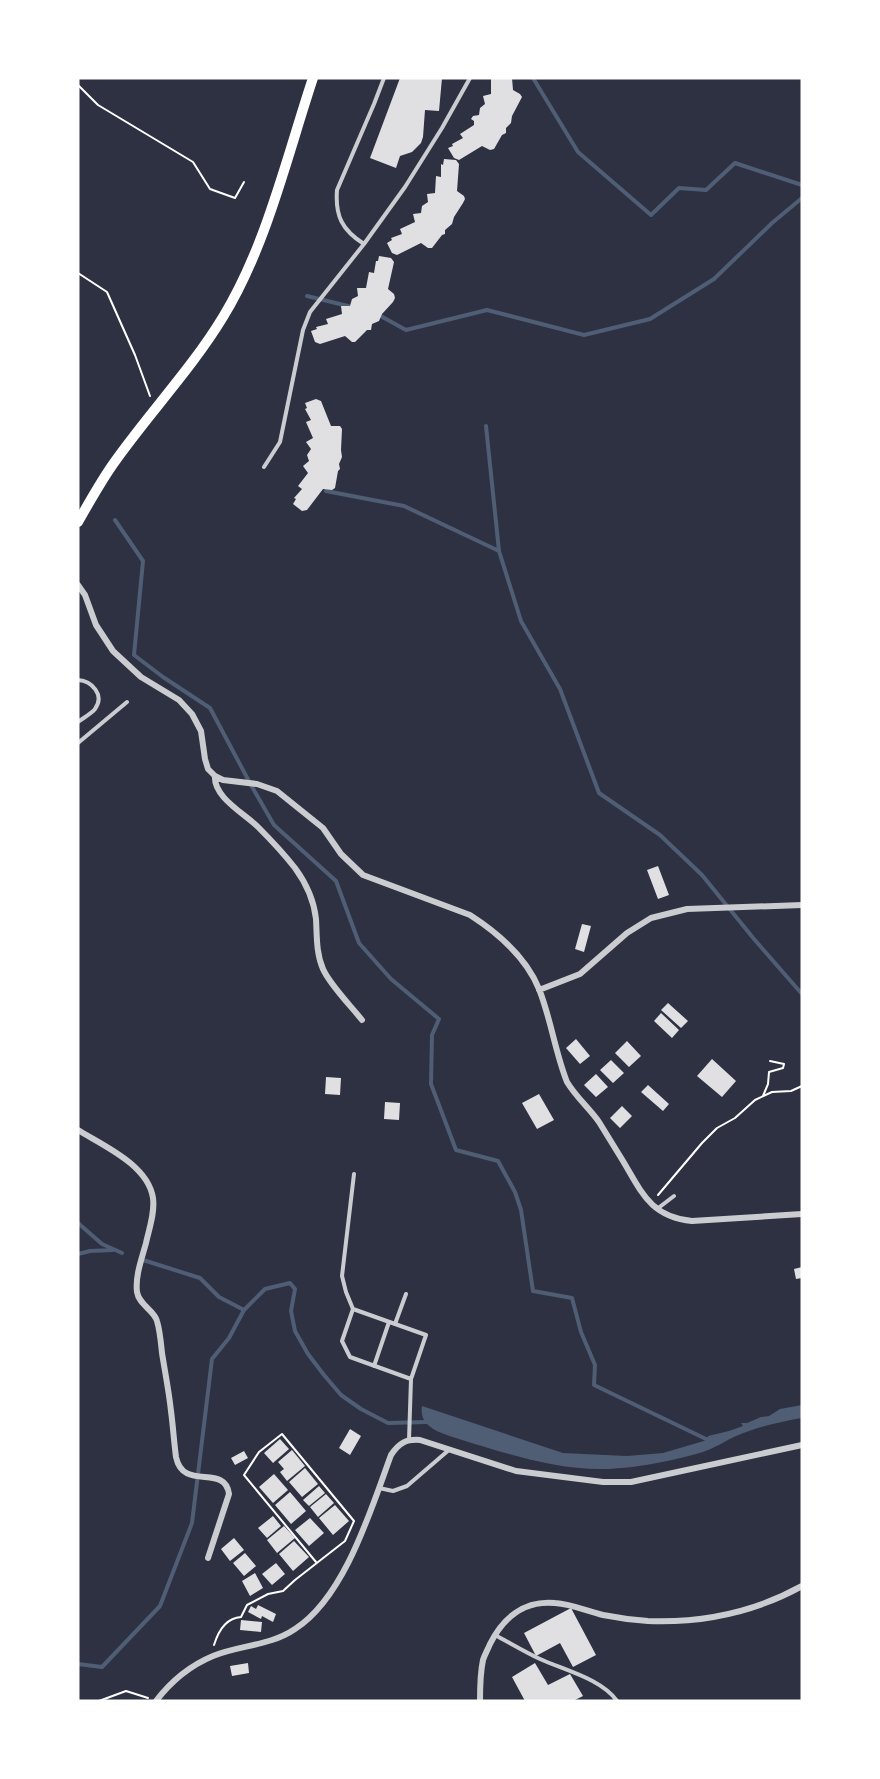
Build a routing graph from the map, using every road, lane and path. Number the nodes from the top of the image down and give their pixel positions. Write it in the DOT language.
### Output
graph roads {
  1 [pos="313,78"];
  2 [pos="384,78"];
  3 [pos="470,78"];
  4 [pos="78,85"];
  5 [pos="244,182"];
  6 [pos="364,244"];
  7 [pos="78,273"];
  8 [pos="151,402"];
  9 [pos="264,467"];
  10 [pos="78,522"];
  11 [pos="78,586"];
  12 [pos="78,678"];
  13 [pos="127,702"];
  14 [pos="78,717"];
  15 [pos="78,722"];
  16 [pos="78,743"];
  17 [pos="215,776"];
  18 [pos="802,905"];
  19 [pos="539,990"];
  20 [pos="362,1020"];
  21 [pos="770,1061"];
  22 [pos="802,1086"];
  23 [pos="763,1096"];
  24 [pos="78,1130"];
  25 [pos="354,1174"];
  26 [pos="674,1196"];
  27 [pos="647,1200"];
  28 [pos="657,1210"];
  29 [pos="802,1214"];
  30 [pos="406,1294"];
  31 [pos="353,1310"];
  32 [pos="389,1322"];
  33 [pos="395,1324"];
  34 [pos="374,1366"];
  35 [pos="411,1379"];
  36 [pos="409,1437"];
  37 [pos="802,1445"];
  38 [pos="450,1449"];
  39 [pos="379,1488"];
  40 [pos="345,1541"];
  41 [pos="352,1541"];
  42 [pos="208,1558"];
  43 [pos="316,1562"];
  44 [pos="802,1586"];
  45 [pos="495,1635"];
  46 [pos="212,1651"];
  47 [pos="148,1698"];
  48 [pos="99,1701"];
  49 [pos="156,1701"];
  50 [pos="480,1701"];
  51 [pos="617,1701"];
  1 -- 10 [label="main road"];
  2 -- 6 [label="lane"];
  3 -- 6 [label="lane"];
  4 -- 5 [label="path"];
  6 -- 9 [label="lane"];
  7 -- 8 [label="path"];
  11 -- 17 [label="street"];
  12 -- 14 [label="lane"];
  12 -- 15 [label="lane"];
  13 -- 16 [label="lane"];
  17 -- 19 [label="street"];
  17 -- 20 [label="street"];
  18 -- 19 [label="street"];
  19 -- 27 [label="street"];
  21 -- 23 [label="path"];
  22 -- 23 [label="path"];
  23 -- 27 [label="path"];
  24 -- 42 [label="street"];
  25 -- 31 [label="lane"];
  26 -- 28 [label="lane"];
  27 -- 28 [label="street"];
  28 -- 29 [label="street"];
  30 -- 33 [label="lane"];
  31 -- 32 [label="lane"];
  31 -- 34 [label="lane"];
  32 -- 33 [label="lane"];
  32 -- 34 [label="lane"];
  33 -- 35 [label="lane"];
  34 -- 35 [label="lane"];
  35 -- 36 [label="lane"];
  36 -- 38 [label="street"];
  36 -- 39 [label="street"];
  37 -- 38 [label="street"];
  38 -- 39 [label="lane"];
  39 -- 49 [label="street"];
  40 -- 41 [label="path"];
  40 -- 43 [label="path"];
  40 -- 43 [label="path"];
  43 -- 46 [label="path"];
  44 -- 45 [label="street"];
  45 -- 50 [label="street"];
  45 -- 51 [label="lane"];
  47 -- 48 [label="path"];
}
